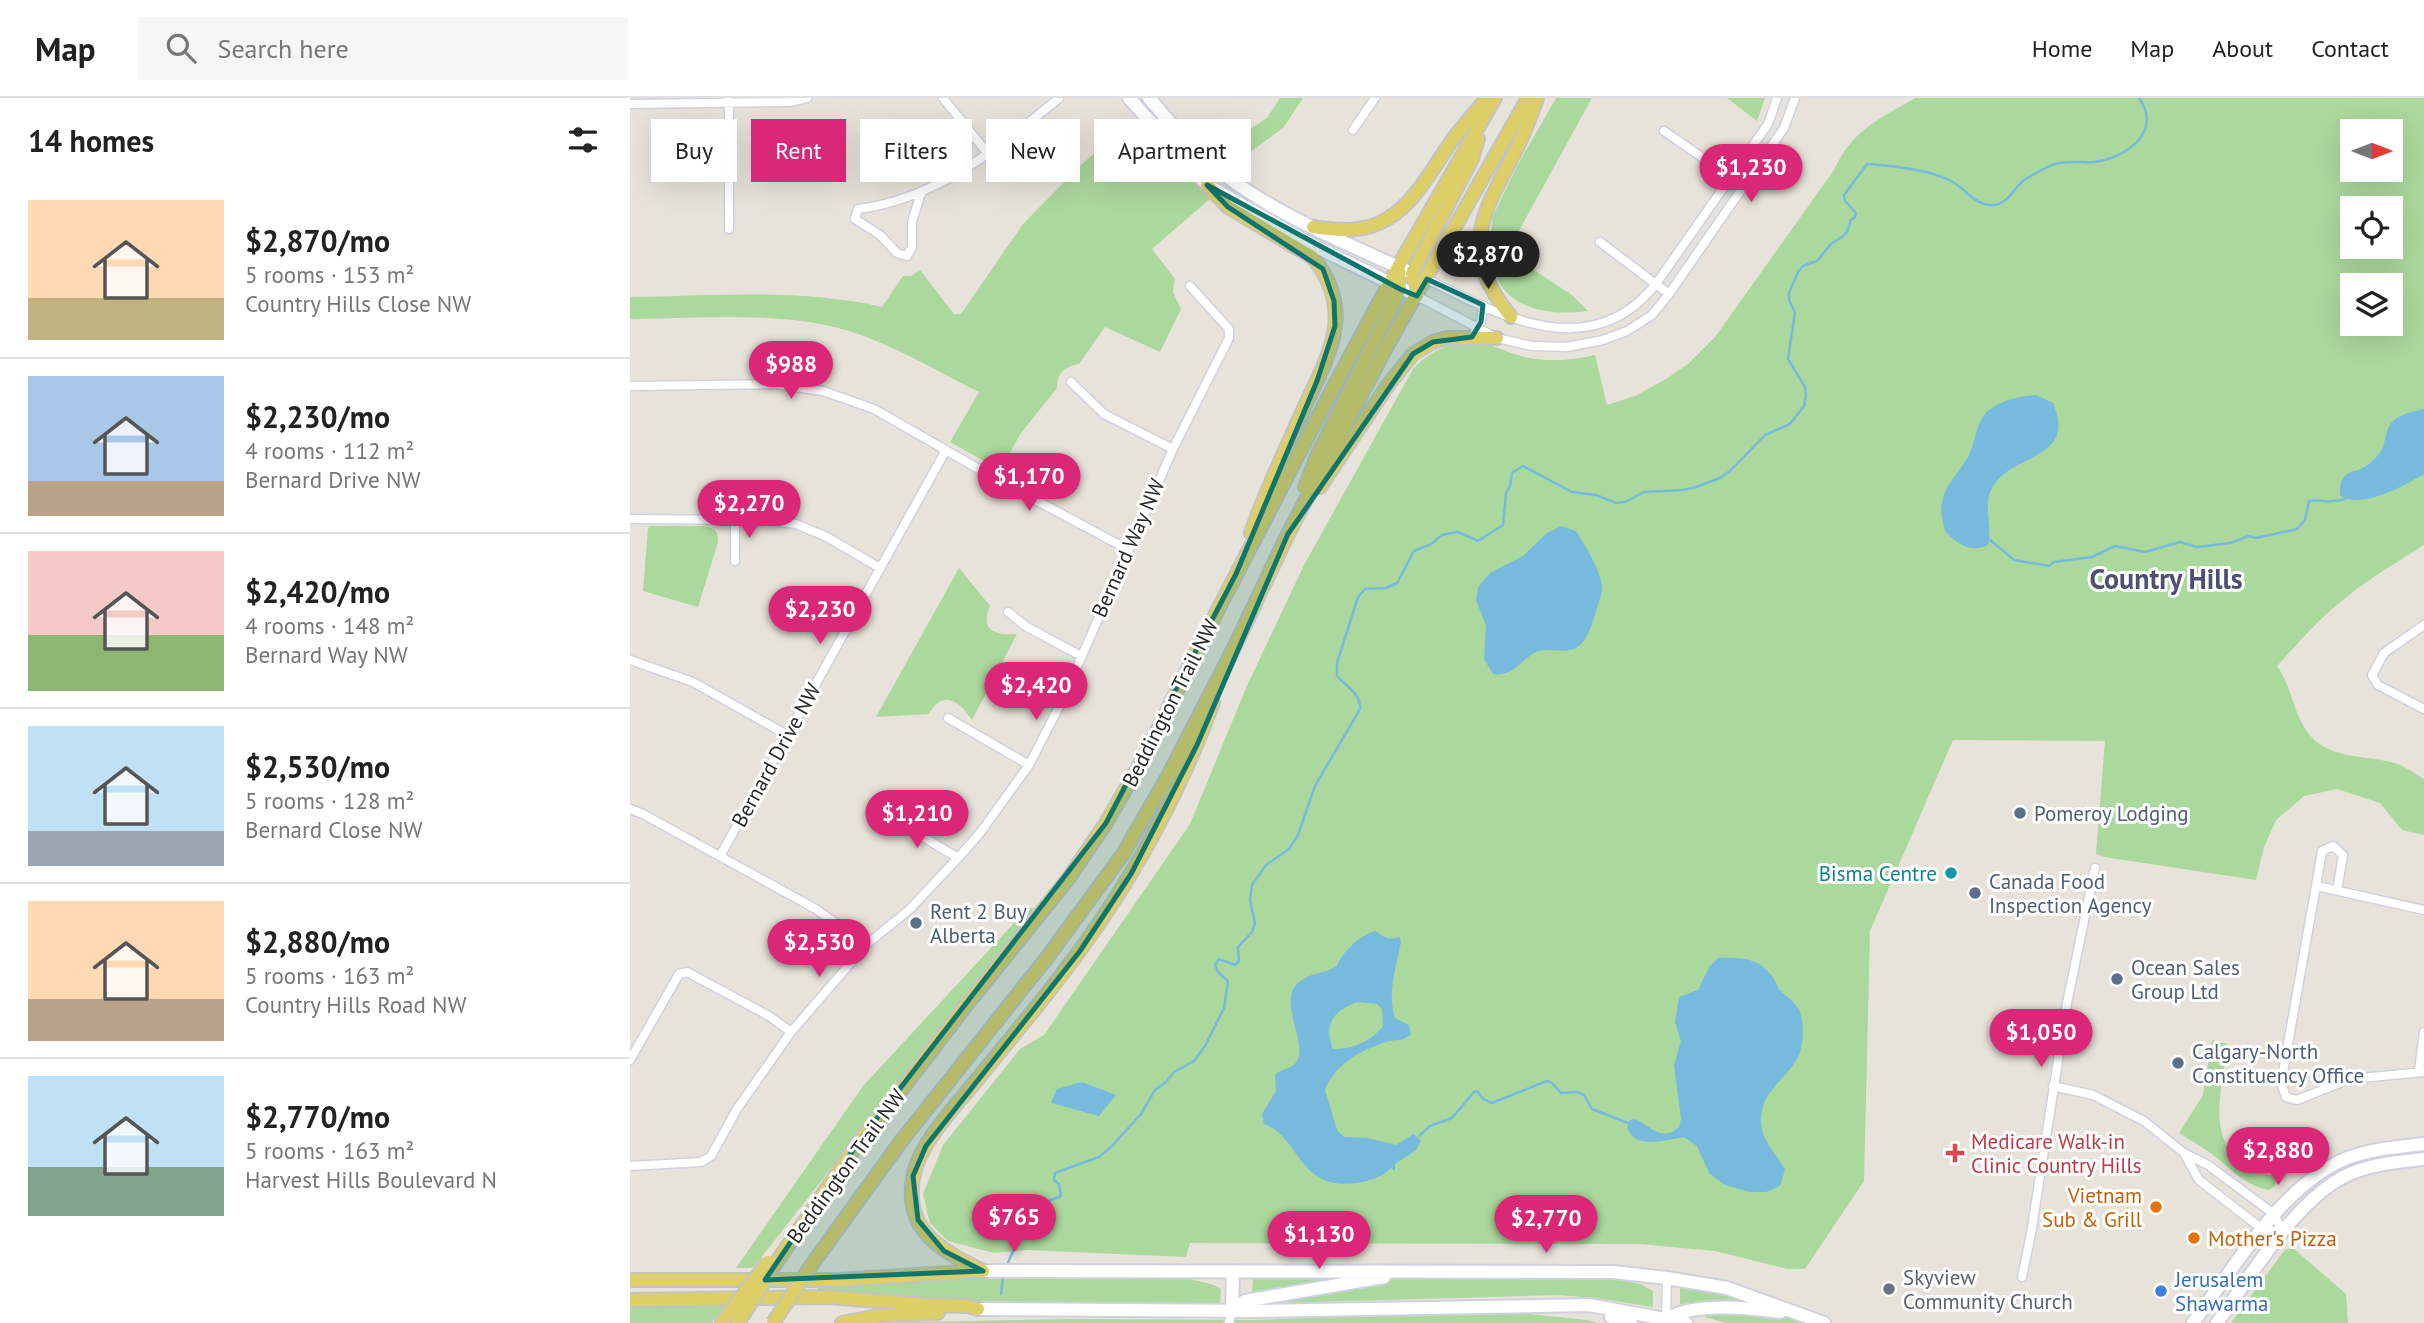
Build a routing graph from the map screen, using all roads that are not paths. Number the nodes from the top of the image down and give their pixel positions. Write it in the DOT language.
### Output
graph roads {
  1 [pos="807,98"];
  2 [pos="943,98"];
  3 [pos="1059,98"];
  4 [pos="1129,98"];
  5 [pos="1150,98"];
  6 [pos="1375,98"];
  7 [pos="1487,98"];
  8 [pos="1495,98"];
  9 [pos="1528,98"];
  10 [pos="1537,98"];
  11 [pos="1777,98"];
  12 [pos="1794,98"];
  13 [pos="729,100"];
  14 [pos="630,104"];
  15 [pos="1033,119"];
  16 [pos="1482,122"];
  17 [pos="1353,130"];
  18 [pos="1664,131"];
  19 [pos="986,151"];
  20 [pos="986,157"];
  21 [pos="1732,178"];
  22 [pos="1207,185"];
  23 [pos="1745,187"];
  24 [pos="921,193"];
  25 [pos="1313,227"];
  26 [pos="729,229"];
  27 [pos="1600,242"];
  28 [pos="1398,267"];
  29 [pos="1412,273"];
  30 [pos="1426,279"];
  31 [pos="1656,284"];
  32 [pos="1190,286"];
  33 [pos="1395,286"];
  34 [pos="1669,294"];
  35 [pos="1417,296"];
  36 [pos="1483,305"];
  37 [pos="1511,317"];
  38 [pos="1475,332"];
  39 [pos="1497,338"];
  40 [pos="1071,382"];
  41 [pos="630,386"];
  42 [pos="1173,449"];
  43 [pos="946,450"];
  44 [pos="630,519"];
  45 [pos="735,520"];
  46 [pos="1288,534"];
  47 [pos="1127,550"];
  48 [pos="735,561"];
  49 [pos="880,568"];
  50 [pos="1236,574"];
  51 [pos="1008,612"];
  52 [pos="2424,625"];
  53 [pos="1233,650"];
  54 [pos="1081,656"];
  55 [pos="630,660"];
  56 [pos="2424,709"];
  57 [pos="948,718"];
  58 [pos="787,735"];
  59 [pos="1029,765"];
  60 [pos="630,809"];
  61 [pos="890,817"];
  62 [pos="720,856"];
  63 [pos="958,858"];
  64 [pos="2095,869"];
  65 [pos="2316,886"];
  66 [pos="2337,890"];
  67 [pos="2424,909"];
  68 [pos="867,944"];
  69 [pos="792,1032"];
  70 [pos="2424,1032"];
  71 [pos="630,1060"];
  72 [pos="2421,1072"];
  73 [pos="2053,1086"];
  74 [pos="2424,1144"];
  75 [pos="2184,1153"];
  76 [pos="2424,1159"];
  77 [pos="630,1166"];
  78 [pos="2274,1214"];
  79 [pos="2262,1229"];
  80 [pos="2283,1233"];
  81 [pos="982,1271"];
  82 [pos="1233,1271"];
  83 [pos="1422,1271"];
  84 [pos="1667,1278"];
  85 [pos="2022,1278"];
  86 [pos="630,1280"];
  87 [pos="630,1300"];
  88 [pos="1542,1305"];
  89 [pos="978,1309"];
  90 [pos="1805,1315"];
  91 [pos="1231,1317"];
  92 [pos="730,1320"];
  93 [pos="1666,1321"];
  94 [pos="773,1323"];
  95 [pos="842,1323"];
  96 [pos="1632,1323"];
  97 [pos="1686,1323"];
  98 [pos="1824,1323"];
  99 [pos="2193,1323"];
  100 [pos="2217,1323"];
  1 -- 13 [label="street"];
  2 -- 19 [label="street"];
  3 -- 15 [label="street"];
  4 -- 22 [label="main road"];
  5 -- 25 [label="main road"];
  6 -- 17 [label="street"];
  7 -- 25 [label="main road"];
  8 -- 16 [label="main road, Beddington Trail NW"];
  9 -- 30 [label="main road, Beddington Trail NW"];
  10 -- 37 [label="main road"];
  11 -- 21 [label="street"];
  12 -- 23 [label="street"];
  13 -- 14 [label="street"];
  13 -- 26 [label="street"];
  16 -- 28 [label="main road, Beddington Trail NW"];
  16 -- 29 [label="main road"];
  18 -- 21 [label="street"];
  20 -- 24 [label="street"];
  21 -- 23 [label="street"];
  21 -- 31 [label="street"];
  22 -- 33 [label="main road"];
  22 -- 50 [label="main road"];
  23 -- 34 [label="street"];
  24 -- 24 [label="street"];
  25 -- 28 [label="main road"];
  27 -- 31 [label="street"];
  28 -- 29 [label="main road"];
  28 -- 33 [label="main road, Beddington Trail NW"];
  29 -- 30 [label="main road"];
  29 -- 35 [label="main road"];
  30 -- 35 [label="main road, Beddington Trail NW"];
  30 -- 36 [label="street"];
  31 -- 34 [label="street"];
  31 -- 37 [label="street"];
  32 -- 42 [label="street, Bernard Way NW"];
  33 -- 35 [label="main road"];
  33 -- 46 [label="main road"];
  33 -- 50 [label="main road, Beddington Trail NW"];
  34 -- 39 [label="street"];
  35 -- 38 [label="street"];
  35 -- 46 [label="main road, Beddington Trail NW"];
  36 -- 37 [label="street"];
  36 -- 38 [label="street"];
  38 -- 39 [label="main road"];
  38 -- 46 [label="main road"];
  40 -- 42 [label="street"];
  41 -- 43 [label="street"];
  42 -- 47 [label="street, Bernard Way NW"];
  43 -- 47 [label="street"];
  43 -- 49 [label="street, Bernard Drive NW"];
  44 -- 45 [label="street"];
  45 -- 48 [label="street"];
  45 -- 49 [label="street"];
  46 -- 53 [label="main road, Beddington Trail NW"];
  47 -- 54 [label="street, Bernard Way NW"];
  49 -- 58 [label="street, Bernard Drive NW"];
  50 -- 92 [label="main road, Beddington Trail NW, bridge"];
  51 -- 54 [label="street"];
  52 -- 56 [label="street"];
  53 -- 81 [label="main road"];
  53 -- 94 [label="main road, Beddington Trail NW, bridge"];
  54 -- 59 [label="street, Bernard Way NW"];
  55 -- 58 [label="street"];
  57 -- 59 [label="street"];
  58 -- 62 [label="street, Bernard Drive NW"];
  59 -- 63 [label="street, Bernard Way NW"];
  60 -- 62 [label="street"];
  61 -- 63 [label="street"];
  62 -- 68 [label="street"];
  63 -- 68 [label="street, Bernard Way NW"];
  64 -- 73 [label="street"];
  65 -- 66 [label="street"];
  65 -- 66 [label="street"];
  65 -- 72 [label="street"];
  66 -- 67 [label="street"];
  68 -- 69 [label="street, Bernard Way NW"];
  69 -- 71 [label="street"];
  69 -- 77 [label="street, Bernard Way NW"];
  70 -- 72 [label="street"];
  73 -- 75 [label="street"];
  73 -- 85 [label="street"];
  74 -- 78 [label="main road"];
  75 -- 78 [label="street"];
  75 -- 79 [label="street"];
  76 -- 80 [label="main road"];
  78 -- 79 [label="main road"];
  78 -- 80 [label="street"];
  79 -- 80 [label="street"];
  79 -- 99 [label="main road"];
  80 -- 100 [label="main road"];
  81 -- 82 [label="main road"];
  81 -- 86 [label="main road"];
  82 -- 83 [label="main road"];
  82 -- 91 [label="main road"];
  83 -- 84 [label="main road"];
  83 -- 91 [label="main road"];
  84 -- 90 [label="main road"];
  84 -- 93 [label="street"];
  87 -- 89 [label="main road"];
  88 -- 91 [label="main road"];
  88 -- 93 [label="main road"];
  88 -- 96 [label="main road"];
  89 -- 91 [label="main road"];
  89 -- 95 [label="main road"];
  90 -- 93 [label="main road"];
  90 -- 98 [label="main road"];
  93 -- 97 [label="main road"];
}
